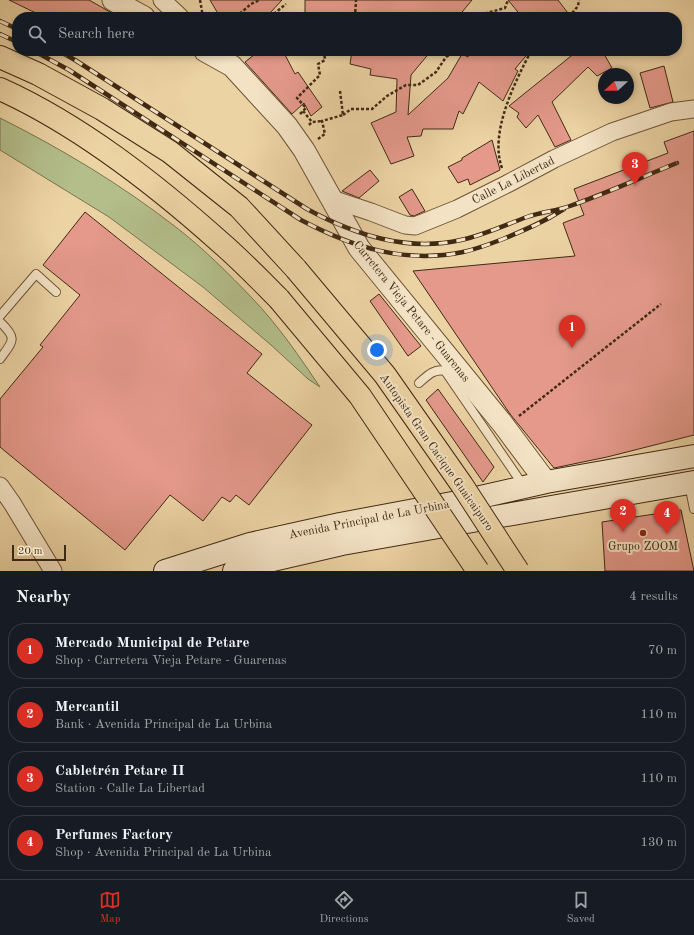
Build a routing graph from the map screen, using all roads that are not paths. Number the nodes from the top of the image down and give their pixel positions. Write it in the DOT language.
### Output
graph roads {
  1 [pos="113,0"];
  2 [pos="162,0"];
  3 [pos="135,12"];
  4 [pos="175,12"];
  5 [pos="214,56"];
  6 [pos="221,56"];
  7 [pos="0,57"];
  8 [pos="232,66"];
  9 [pos="0,89"];
  10 [pos="694,109"];
  11 [pos="332,199"];
  12 [pos="56,292"];
  13 [pos="0,316"];
  14 [pos="0,322"];
  15 [pos="0,359"];
  16 [pos="418,382"];
  17 [pos="694,456"];
  18 [pos="546,482"];
  19 [pos="691,482"];
  20 [pos="0,486"];
  21 [pos="524,487"];
  22 [pos="694,509"];
  23 [pos="53,571"];
  24 [pos="165,571"];
  25 [pos="234,571"];
  26 [pos="478,571"];
  27 [pos="518,571"];
  1 -- 3 [label="street"];
  2 -- 4 [label="street"];
  5 -- 8 [label="street, Carretera Vieja Petare - Guarenas"];
  6 -- 8 [label="street"];
  7 -- 27 [label="highway, Autopista Gran Cacique Guaicaipuro, bridge"];
  8 -- 11 [label="street, Carretera Vieja Petare - Guarenas"];
  9 -- 26 [label="highway, bridge"];
  10 -- 11 [label="street, Calle La Libertad"];
  11 -- 18 [label="street, Carretera Vieja Petare - Guarenas"];
  12 -- 13 [label="lane"];
  14 -- 15 [label="lane"];
  16 -- 21 [label="lane"];
  17 -- 18 [label="main road, Avenida Principal de La Urbina"];
  18 -- 21 [label="main road, Avenida Principal de La Urbina"];
  19 -- 22 [label="lane"];
  19 -- 25 [label="main road, Avenida Principal de La Urbina"];
  20 -- 23 [label="street"];
  21 -- 24 [label="main road, Avenida Principal de La Urbina"];
}
